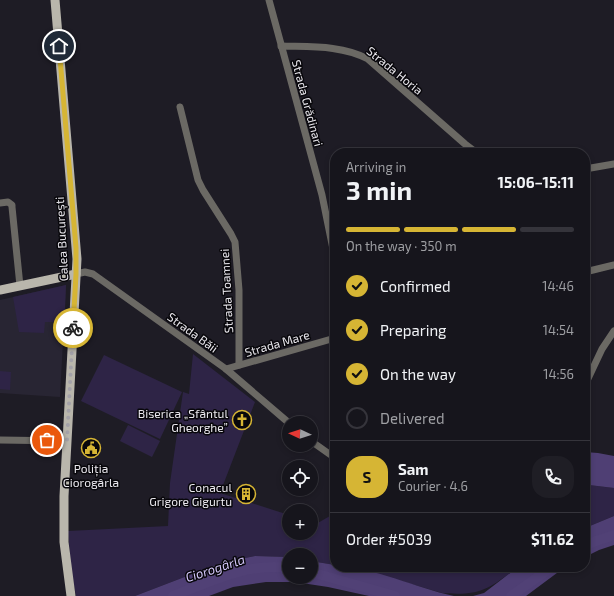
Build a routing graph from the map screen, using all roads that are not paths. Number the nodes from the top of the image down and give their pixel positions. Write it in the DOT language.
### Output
graph roads {
  1 [pos="55,0"];
  2 [pos="269,0"];
  3 [pos="281,46"];
  4 [pos="180,107"];
  5 [pos="470,148"];
  6 [pos="614,164"];
  7 [pos="590,168"];
  8 [pos="0,203"];
  9 [pos="330,234"];
  10 [pos="614,265"];
  11 [pos="590,271"];
  12 [pos="76,274"];
  13 [pos="20,286"];
  14 [pos="0,290"];
  15 [pos="614,331"];
  16 [pos="330,339"];
  17 [pos="239,366"];
  18 [pos="226,369"];
  19 [pos="590,374"];
  20 [pos="282,417"];
  21 [pos="0,440"];
  22 [pos="67,441"];
  23 [pos="318,446"];
  24 [pos="330,454"];
  25 [pos="71,596"];
  1 -- 12 [label="main road, Calea București"];
  2 -- 3 [label="street, Strada Grădinari"];
  3 -- 5 [label="street, Strada Horia"];
  3 -- 9 [label="street, Strada Grădinari"];
  4 -- 17 [label="street, Strada Toamnei"];
  6 -- 7 [label="street"];
  8 -- 13 [label="street"];
  10 -- 11 [label="street"];
  12 -- 13 [label="main road"];
  12 -- 18 [label="street, Strada Băii"];
  12 -- 22 [label="main road, Calea București"];
  13 -- 14 [label="main road"];
  15 -- 19 [label="street"];
  16 -- 17 [label="street, Strada Mare"];
  17 -- 18 [label="street, Strada Mare"];
  18 -- 20 [label="street, Strada Băii"];
  21 -- 22 [label="street"];
  22 -- 25 [label="main road, Calea București"];
  23 -- 24 [label="street"];
}
